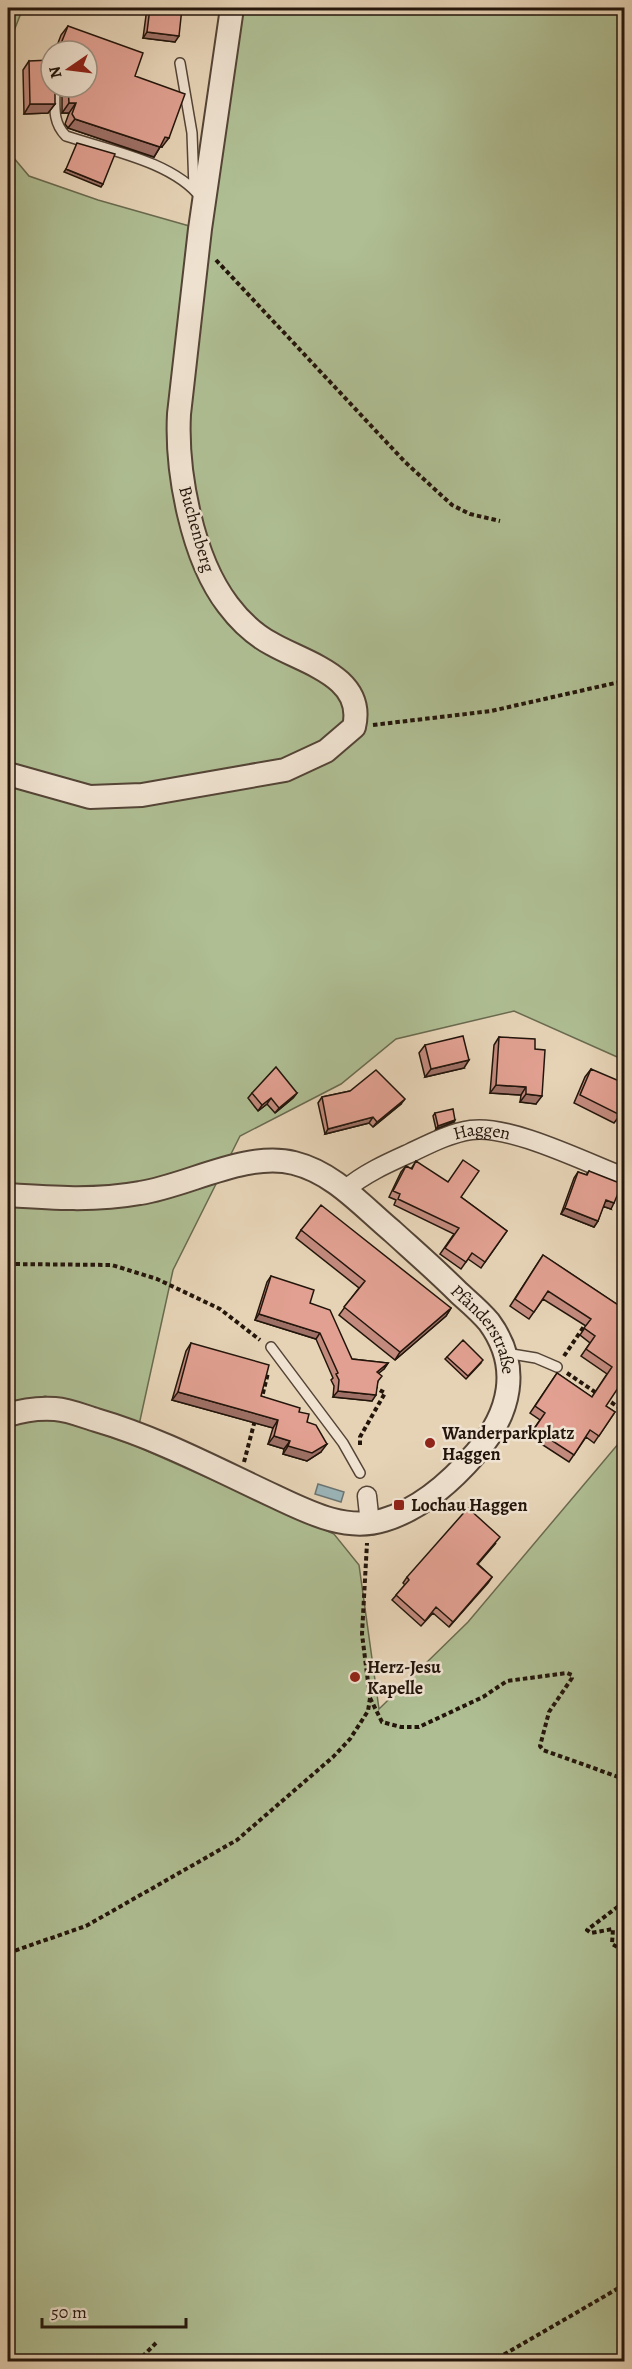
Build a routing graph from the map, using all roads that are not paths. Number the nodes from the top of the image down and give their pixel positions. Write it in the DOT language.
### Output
graph roads {
  1 [pos="232,8"];
  2 [pos="180,63"];
  3 [pos="55,99"];
  4 [pos="199,195"];
  5 [pos="8,774"];
  6 [pos="624,1177"];
  7 [pos="346,1189"];
  8 [pos="8,1195"];
  9 [pos="271,1347"];
  10 [pos="506,1353"];
  11 [pos="557,1367"];
  12 [pos="8,1415"];
  13 [pos="360,1473"];
  14 [pos="367,1496"];
  15 [pos="370,1524"];
  1 -- 4 [label="street, Buchenberg"];
  2 -- 4 [label="lane"];
  3 -- 4 [label="lane"];
  4 -- 5 [label="street, Buchenberg"];
  6 -- 7 [label="street, Haggen"];
  7 -- 8 [label="street, Pfänderstraße"];
  7 -- 10 [label="street, Pfänderstraße"];
  9 -- 13 [label="lane"];
  10 -- 11 [label="lane"];
  10 -- 15 [label="street, Pfänderstraße"];
  12 -- 15 [label="street, Pfänderstraße"];
  14 -- 15 [label="street"];
}
